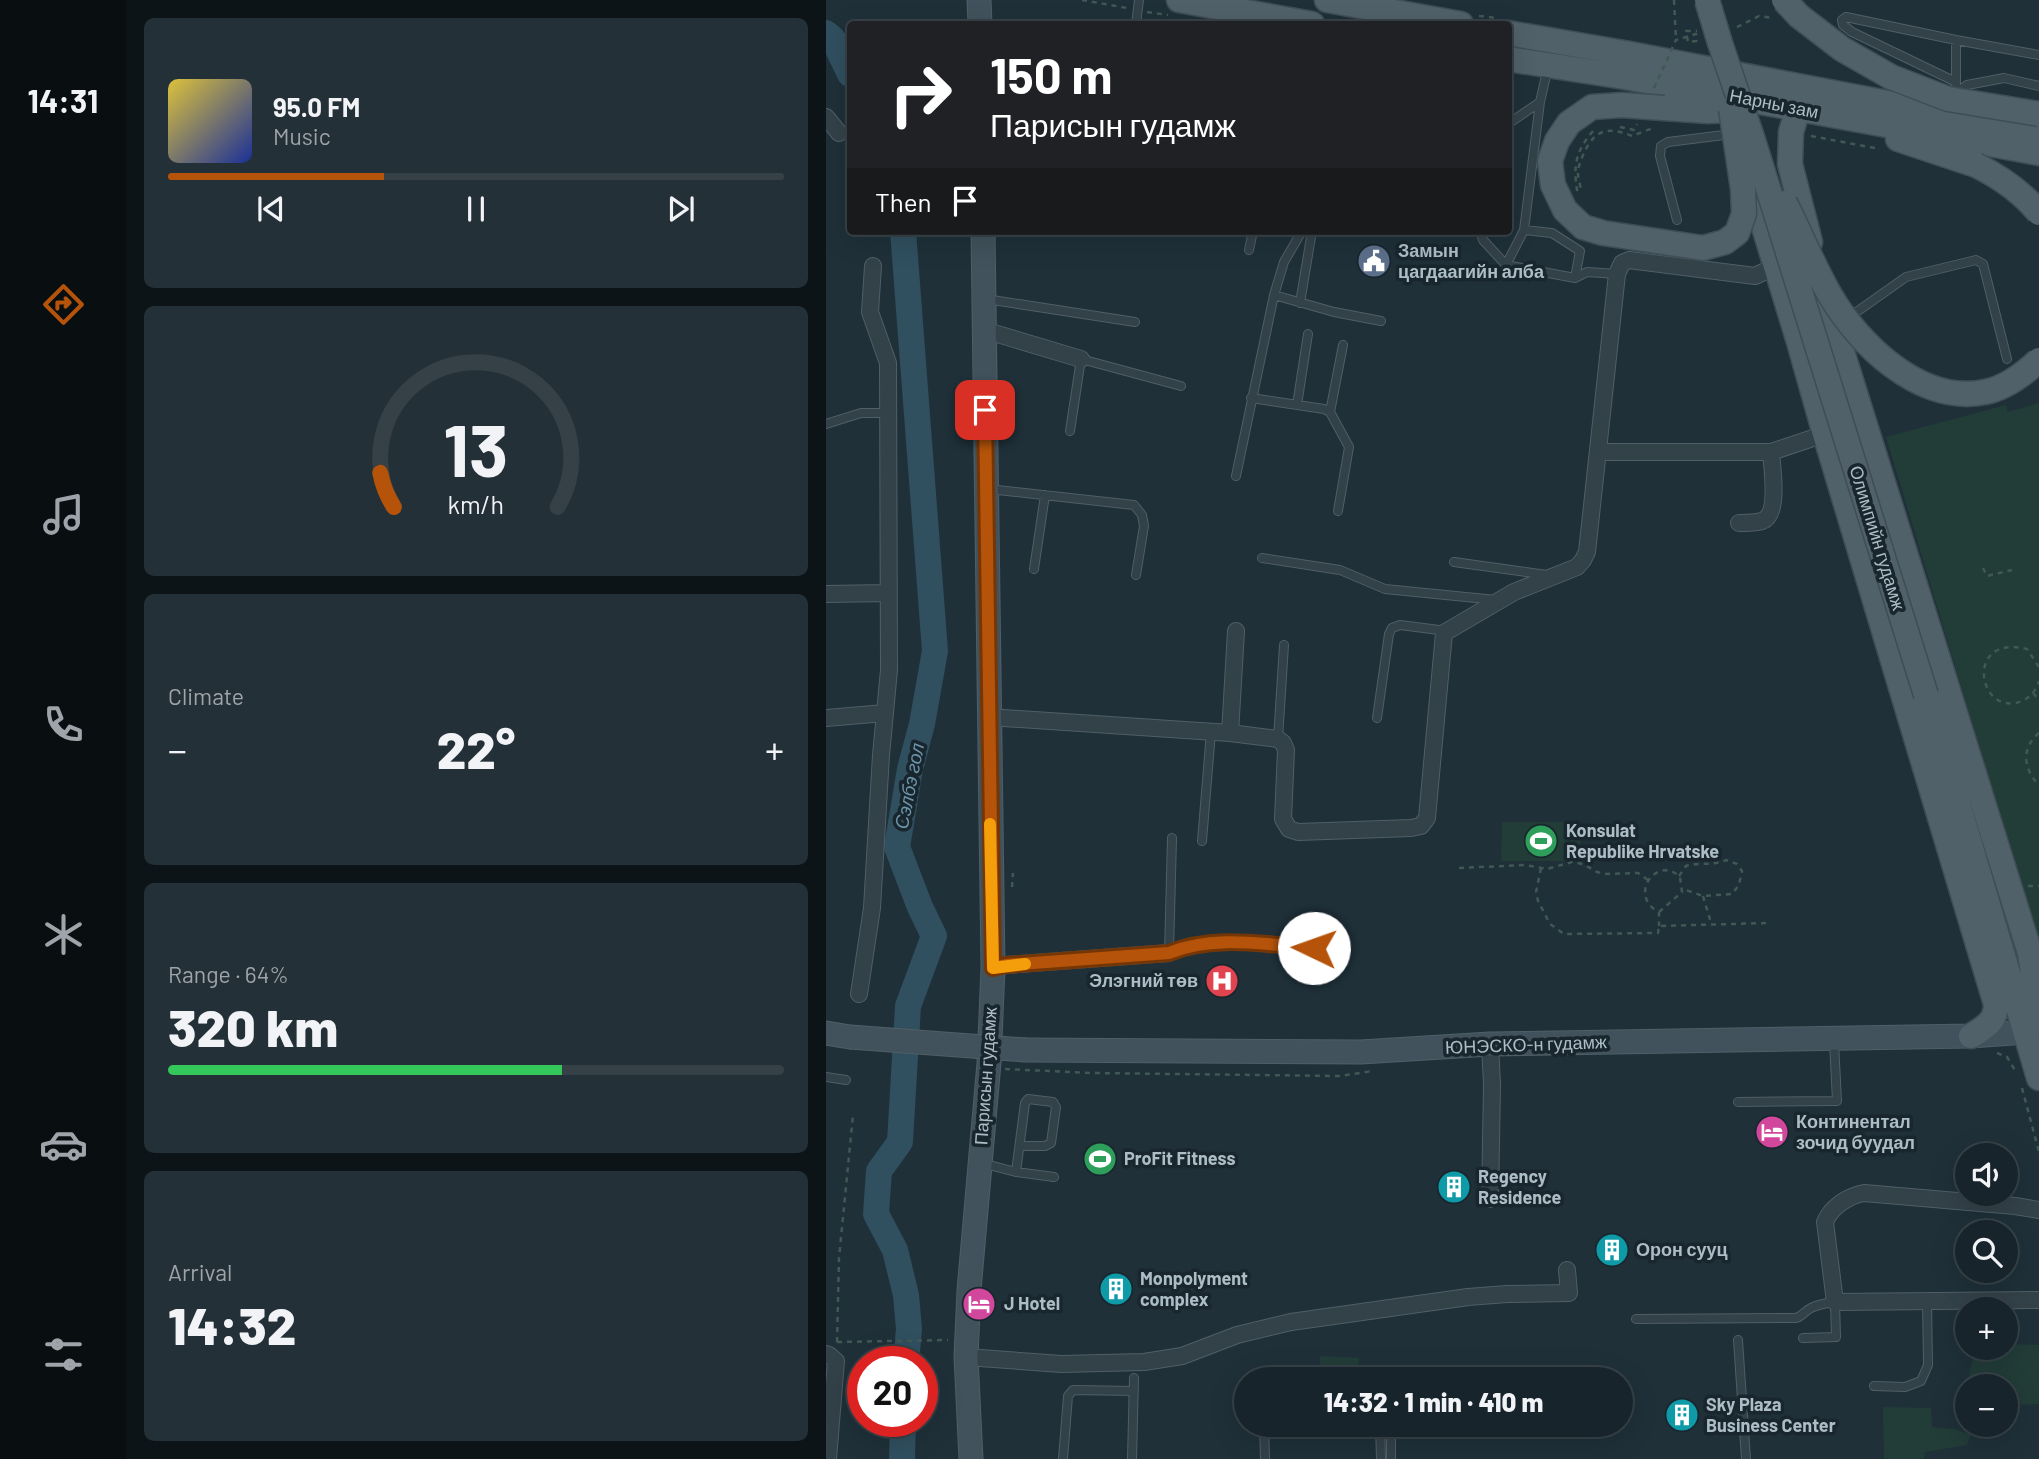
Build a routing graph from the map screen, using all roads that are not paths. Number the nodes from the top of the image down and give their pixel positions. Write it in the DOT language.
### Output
graph roads {
  1 [pos="979,0"];
  2 [pos="1139,0"];
  3 [pos="1327,0"];
  4 [pos="1707,0"];
  5 [pos="1178,8"];
  6 [pos="1781,10"];
  7 [pos="1288,15"];
  8 [pos="980,21"];
  9 [pos="1136,21"];
  10 [pos="1444,21"];
  11 [pos="1512,34"];
  12 [pos="1712,37"];
  13 [pos="1956,40"];
  14 [pos="2039,55"];
  15 [pos="1512,60"];
  16 [pos="1627,65"];
  17 [pos="1548,66"];
  18 [pos="1956,82"];
  19 [pos="2039,86"];
  20 [pos="1540,102"];
  21 [pos="1724,102"];
  22 [pos="1955,105"];
  23 [pos="1801,110"];
  24 [pos="2039,114"];
  25 [pos="826,117"];
  26 [pos="1512,121"];
  27 [pos="2039,132"];
  28 [pos="839,133"];
  29 [pos="1743,135"];
  30 [pos="2039,153"];
  31 [pos="2039,213"];
  32 [pos="1677,220"];
  33 [pos="1524,230"];
  34 [pos="983,235"];
  35 [pos="1252,235"];
  36 [pos="1300,235"];
  37 [pos="1304,235"];
  38 [pos="1314,235"];
  39 [pos="1481,235"];
  40 [pos="1311,237"];
  41 [pos="1249,250"];
  42 [pos="1506,265"];
  43 [pos="873,266"];
  44 [pos="1776,266"];
  45 [pos="1617,274"];
  46 [pos="1575,278"];
  47 [pos="1822,288"];
  48 [pos="1274,295"];
  49 [pos="984,298"];
  50 [pos="1786,299"];
  51 [pos="1300,303"];
  52 [pos="1381,321"];
  53 [pos="1135,322"];
  54 [pos="984,330"];
  55 [pos="1836,330"];
  56 [pos="1308,334"];
  57 [pos="1799,342"];
  58 [pos="1343,345"];
  59 [pos="1081,359"];
  60 [pos="2007,359"];
  61 [pos="2039,360"];
  62 [pos="1181,386"];
  63 [pos="1251,398"];
  64 [pos="1297,405"];
  65 [pos="1330,412"];
  66 [pos="887,413"];
  67 [pos="826,424"];
  68 [pos="1070,431"];
  69 [pos="1825,434"];
  70 [pos="1598,452"];
  71 [pos="1771,452"];
  72 [pos="1236,476"];
  73 [pos="986,489"];
  74 [pos="1045,495"];
  75 [pos="1338,511"];
  76 [pos="1739,523"];
  77 [pos="1262,558"];
  78 [pos="1454,562"];
  79 [pos="1034,569"];
  80 [pos="1136,575"];
  81 [pos="1553,576"];
  82 [pos="890,593"];
  83 [pos="826,594"];
  84 [pos="1499,600"];
  85 [pos="1236,631"];
  86 [pos="1447,631"];
  87 [pos="1284,645"];
  88 [pos="885,713"];
  89 [pos="988,717"];
  90 [pos="826,718"];
  91 [pos="1377,718"];
  92 [pos="1211,732"];
  93 [pos="1230,733"];
  94 [pos="1278,739"];
  95 [pos="1172,838"];
  96 [pos="1202,841"];
  97 [pos="1314,948"];
  98 [pos="1169,953"];
  99 [pos="993,968"];
  100 [pos="859,994"];
  101 [pos="2026,1032"];
  102 [pos="826,1033"];
  103 [pos="1971,1036"];
  104 [pos="1833,1039"];
  105 [pos="1490,1044"];
  106 [pos="826,1077"];
  107 [pos="2039,1078"];
  108 [pos="846,1080"];
  109 [pos="1738,1102"];
  110 [pos="1020,1146"];
  111 [pos="980,1168"];
  112 [pos="1016,1172"];
  113 [pos="1054,1177"];
  114 [pos="1490,1199"];
  115 [pos="2039,1210"];
  116 [pos="1567,1270"];
  117 [pos="2039,1300"];
  118 [pos="1927,1301"];
  119 [pos="1835,1302"];
  120 [pos="1636,1319"];
  121 [pos="1803,1338"];
  122 [pos="1738,1340"];
  123 [pos="960,1349"];
  124 [pos="833,1352"];
  125 [pos="1135,1378"];
  126 [pos="1874,1387"];
  127 [pos="1133,1391"];
  128 [pos="1264,1437"];
  129 [pos="1380,1437"];
  130 [pos="1391,1437"];
  131 [pos="828,1459"];
  132 [pos="971,1459"];
  133 [pos="1063,1459"];
  134 [pos="1132,1459"];
  135 [pos="1265,1459"];
  136 [pos="1381,1459"];
  137 [pos="1391,1459"];
  138 [pos="1746,1459"];
  1 -- 8 [label="street"];
  2 -- 9 [label="lane"];
  3 -- 10 [label="main road"];
  4 -- 12 [label="main road, Олимпийн гудамж, bridge"];
  5 -- 7 [label="main road"];
  6 -- 24 [label="main road, bridge"];
  11 -- 16 [label="main road, Нарны зам"];
  12 -- 21 [label="main road, bridge"];
  12 -- 29 [label="main road, Олимпийн гудамж, bridge"];
  13 -- 14 [label="lane"];
  13 -- 18 [label="lane"];
  13 -- 18 [label="lane"];
  15 -- 17 [label="main road, Нарны зам"];
  16 -- 17 [label="main road, Нарны зам"];
  16 -- 21 [label="main road, Нарны зам"];
  16 -- 22 [label="main road, Нарны зам"];
  17 -- 20 [label="lane"];
  18 -- 22 [label="lane"];
  19 -- 22 [label="lane"];
  20 -- 26 [label="lane"];
  20 -- 33 [label="lane"];
  21 -- 23 [label="main road, Нарны зам"];
  21 -- 29 [label="main road"];
  22 -- 27 [label="main road, Нарны зам"];
  23 -- 30 [label="main road, Нарны зам"];
  23 -- 31 [label="main road, bridge"];
  23 -- 47 [label="main road"];
  25 -- 28 [label="street"];
  29 -- 32 [label="lane"];
  29 -- 44 [label="main road"];
  29 -- 61 [label="main road, bridge"];
  29 -- 101 [label="main road, Олимпийн гудамж, bridge"];
  33 -- 42 [label="lane"];
  33 -- 46 [label="lane"];
  34 -- 49 [label="street, Парисын гудамж"];
  35 -- 41 [label="lane"];
  36 -- 48 [label="lane"];
  37 -- 40 [label="lane"];
  38 -- 40 [label="lane"];
  39 -- 42 [label="lane"];
  40 -- 51 [label="lane"];
  42 -- 46 [label="lane"];
  43 -- 66 [label="street"];
  44 -- 45 [label="street"];
  44 -- 50 [label="main road"];
  45 -- 46 [label="lane"];
  45 -- 70 [label="street"];
  47 -- 50 [label="main road"];
  47 -- 55 [label="main road"];
  48 -- 51 [label="lane"];
  48 -- 63 [label="lane"];
  49 -- 53 [label="lane"];
  49 -- 54 [label="street, Парисын гудамж"];
  50 -- 57 [label="main road"];
  51 -- 52 [label="lane"];
  54 -- 59 [label="street"];
  54 -- 73 [label="street, Парисын гудамж"];
  55 -- 57 [label="main road"];
  55 -- 60 [label="lane"];
  55 -- 101 [label="main road"];
  56 -- 64 [label="lane"];
  57 -- 69 [label="main road"];
  58 -- 65 [label="lane"];
  59 -- 62 [label="lane"];
  59 -- 68 [label="lane"];
  63 -- 64 [label="lane"];
  63 -- 72 [label="lane"];
  64 -- 65 [label="lane"];
  65 -- 75 [label="lane"];
  66 -- 67 [label="lane"];
  66 -- 82 [label="street"];
  69 -- 71 [label="street"];
  69 -- 103 [label="main road"];
  70 -- 71 [label="street"];
  70 -- 81 [label="street"];
  71 -- 76 [label="street"];
  73 -- 74 [label="lane"];
  73 -- 89 [label="street, Парисын гудамж"];
  74 -- 79 [label="lane"];
  74 -- 80 [label="lane"];
  77 -- 84 [label="lane"];
  78 -- 81 [label="lane"];
  81 -- 84 [label="street"];
  82 -- 83 [label="street"];
  82 -- 88 [label="street"];
  84 -- 86 [label="street"];
  85 -- 93 [label="street"];
  86 -- 91 [label="lane"];
  86 -- 94 [label="street"];
  87 -- 94 [label="lane"];
  88 -- 90 [label="street"];
  88 -- 100 [label="street"];
  89 -- 92 [label="street"];
  89 -- 99 [label="street, Парисын гудамж"];
  92 -- 93 [label="street"];
  92 -- 96 [label="lane"];
  93 -- 94 [label="street"];
  95 -- 98 [label="lane"];
  97 -- 98 [label="lane"];
  98 -- 99 [label="street"];
  99 -- 111 [label="street, Парисын гудамж"];
  101 -- 103 [label="street, ЮНЭСКО-н гудамж"];
  101 -- 107 [label="main road, Олимпийн гудамж"];
  102 -- 105 [label="street, ЮНЭСКО-н гудамж, bridge"];
  103 -- 104 [label="street, ЮНЭСКО-н гудамж"];
  104 -- 105 [label="street, ЮНЭСКО-н гудамж"];
  104 -- 109 [label="lane"];
  105 -- 114 [label="street"];
  106 -- 108 [label="lane"];
  110 -- 110 [label="lane"];
  110 -- 112 [label="lane"];
  111 -- 112 [label="lane"];
  111 -- 123 [label="street, Парисын гудамж"];
  112 -- 113 [label="lane"];
  115 -- 119 [label="street"];
  116 -- 123 [label="street"];
  117 -- 118 [label="street"];
  118 -- 119 [label="street"];
  118 -- 126 [label="lane"];
  119 -- 120 [label="lane"];
  119 -- 121 [label="lane"];
  122 -- 138 [label="lane"];
  123 -- 132 [label="street, Парисын гудамж"];
  124 -- 131 [label="street"];
  125 -- 127 [label="lane"];
  127 -- 133 [label="lane"];
  127 -- 134 [label="lane"];
  128 -- 135 [label="lane"];
  129 -- 136 [label="lane"];
  130 -- 137 [label="lane"];
}
